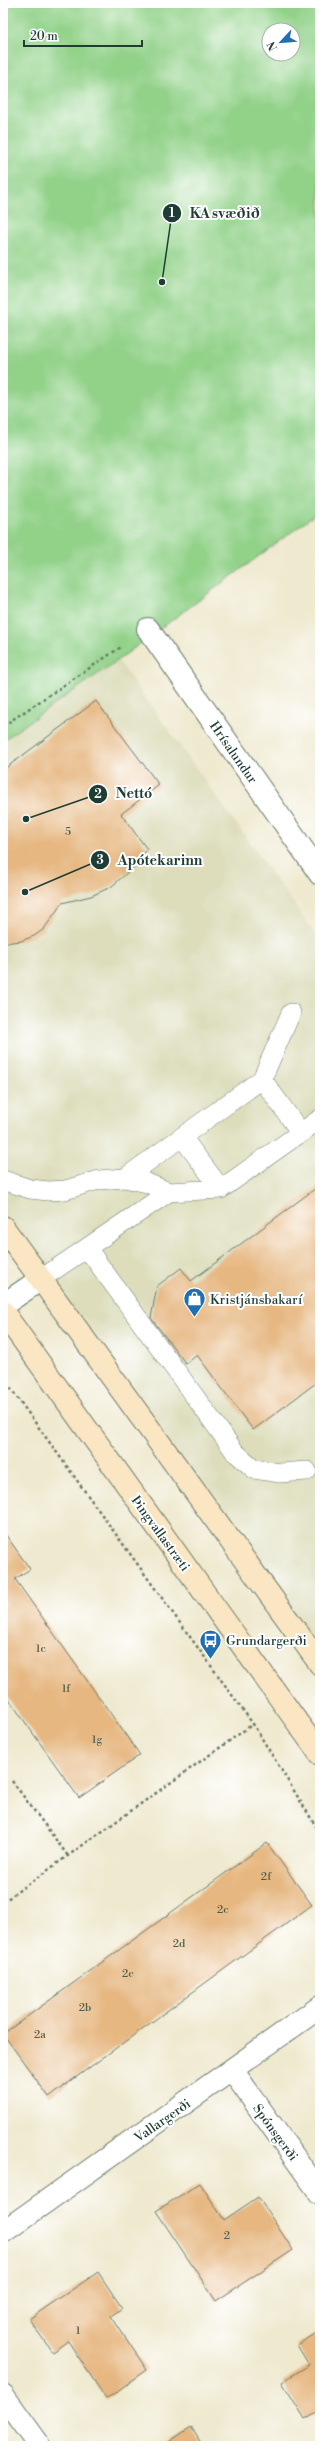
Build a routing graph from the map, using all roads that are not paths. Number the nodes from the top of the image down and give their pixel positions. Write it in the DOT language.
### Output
graph roads {
  1 [pos="148,629"];
  2 [pos="320,874"];
  3 [pos="291,1013"];
  4 [pos="262,1079"];
  5 [pos="320,1119"];
  6 [pos="301,1133"];
  7 [pos="182,1137"];
  8 [pos="125,1178"];
  9 [pos="3,1180"];
  10 [pos="221,1189"];
  11 [pos="169,1192"];
  12 [pos="3,1227"];
  13 [pos="87,1248"];
  14 [pos="41,1279"];
  15 [pos="3,1305"];
  16 [pos="3,1312"];
  17 [pos="307,1471"];
  18 [pos="320,1664"];
  19 [pos="320,1754"];
  20 [pos="320,2006"];
  21 [pos="232,2070"];
  22 [pos="320,2193"];
  23 [pos="3,2232"];
  24 [pos="3,2395"];
  25 [pos="40,2446"];
  1 -- 2 [label="street, Hrísalundur"];
  3 -- 4 [label="lane"];
  4 -- 6 [label="lane"];
  4 -- 7 [label="lane"];
  5 -- 6 [label="lane"];
  6 -- 10 [label="lane"];
  7 -- 8 [label="lane"];
  7 -- 10 [label="lane"];
  8 -- 9 [label="lane"];
  8 -- 11 [label="lane"];
  10 -- 11 [label="lane"];
  11 -- 13 [label="lane"];
  12 -- 14 [label="main road"];
  13 -- 14 [label="lane"];
  13 -- 17 [label="lane"];
  14 -- 15 [label="street"];
  14 -- 18 [label="main road"];
  16 -- 19 [label="main road, Þingvallastræti"];
  20 -- 21 [label="street, Vallargerði"];
  21 -- 22 [label="street, Spónsgerði"];
  21 -- 23 [label="street, Vallargerði"];
  24 -- 25 [label="street"];
}
